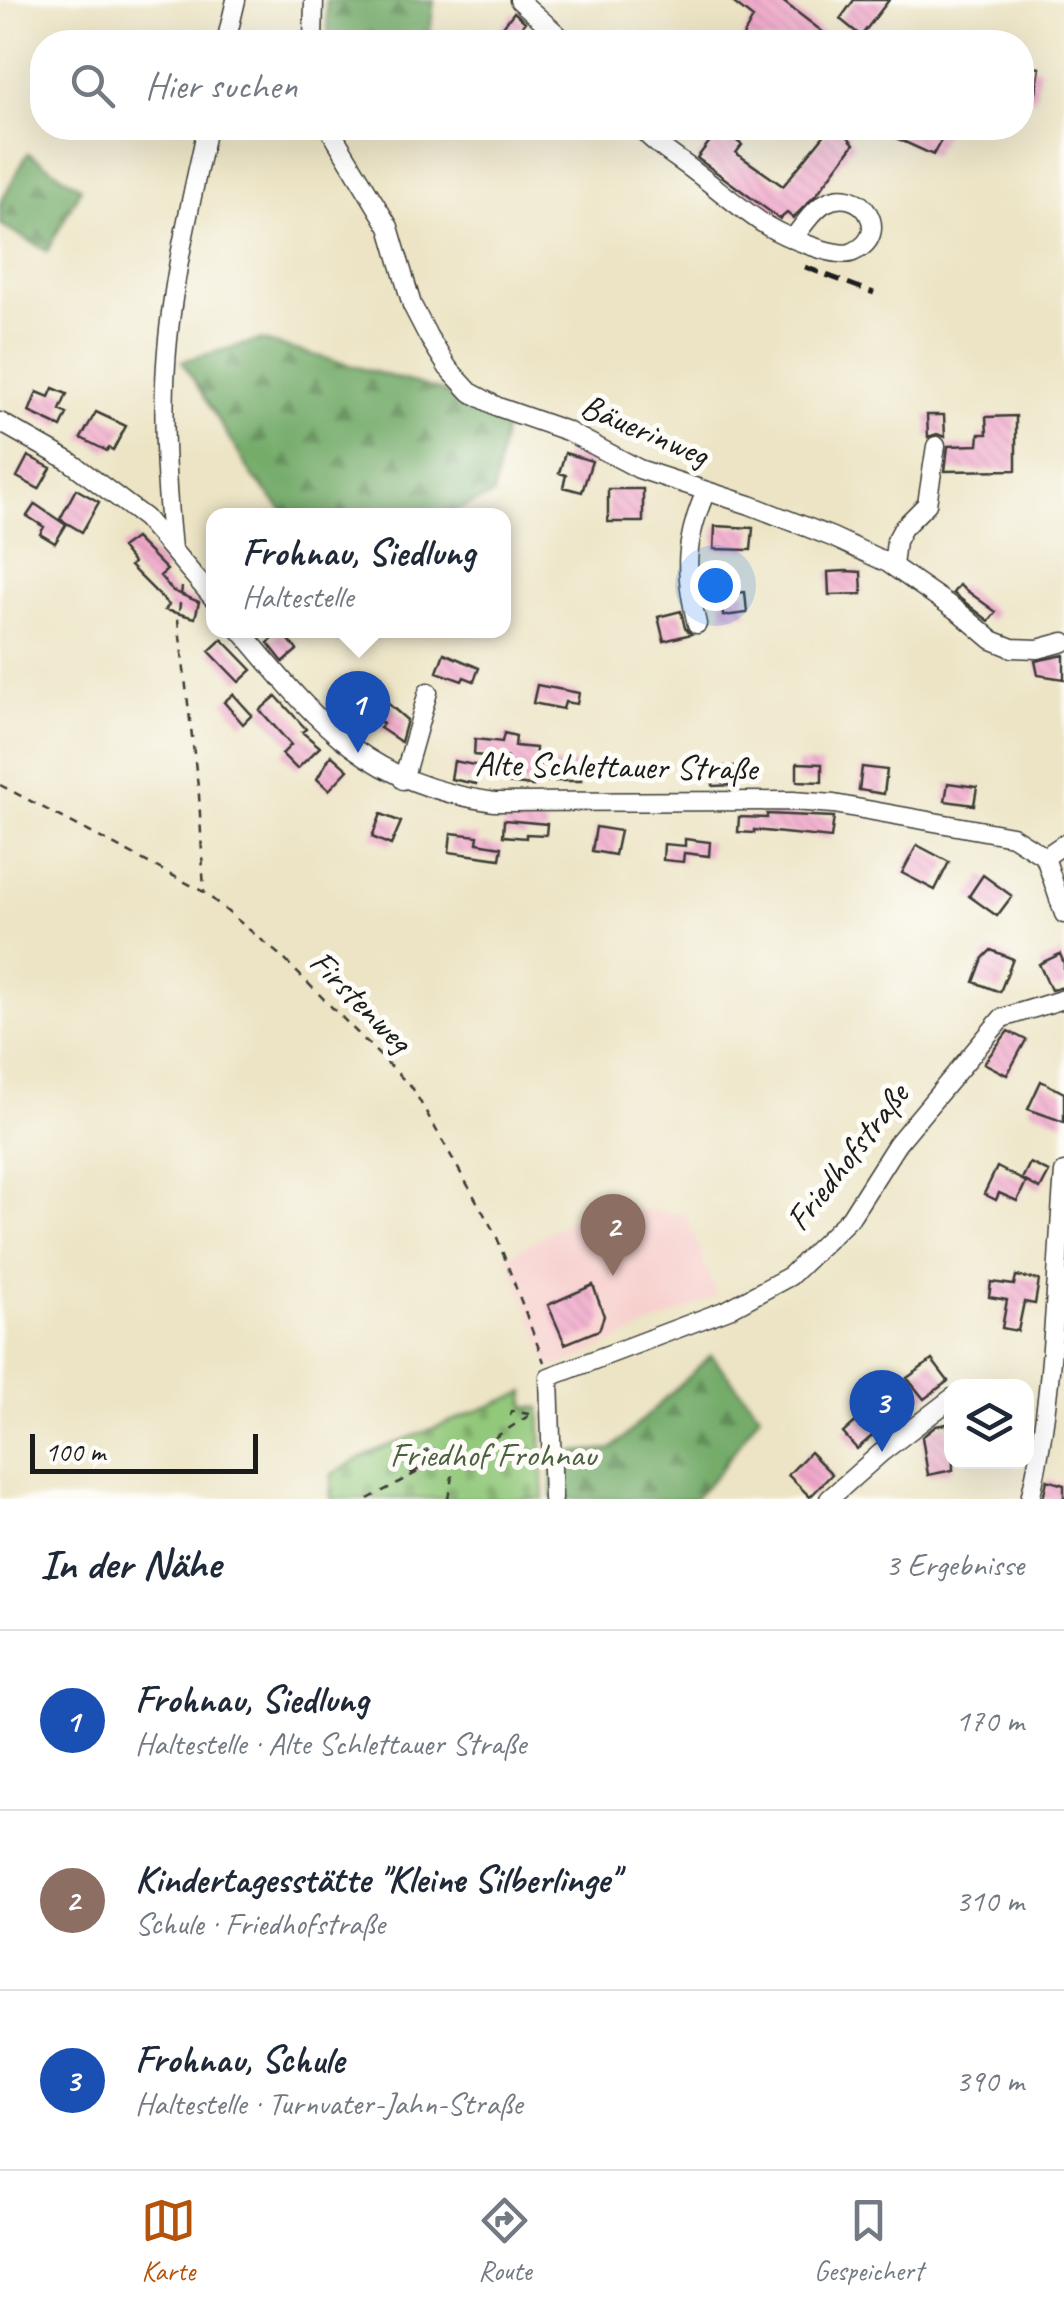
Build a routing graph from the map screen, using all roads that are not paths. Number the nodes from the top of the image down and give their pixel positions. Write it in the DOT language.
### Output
graph roads {
  1 [pos="236,0"];
  2 [pos="314,0"];
  3 [pos="519,0"];
  4 [pos="229,30"];
  5 [pos="314,30"];
  6 [pos="553,30"];
  7 [pos="205,140"];
  8 [pos="335,140"];
  9 [pos="656,140"];
  10 [pos="794,237"];
  11 [pos="0,422"];
  12 [pos="936,446"];
  13 [pos="706,491"];
  14 [pos="167,504"];
  15 [pos="145,518"];
  16 [pos="172,549"];
  17 [pos="892,566"];
  18 [pos="206,589"];
  19 [pos="697,624"];
  20 [pos="247,638"];
  21 [pos="1064,642"];
  22 [pos="428,692"];
  23 [pos="403,780"];
  24 [pos="1064,844"];
  25 [pos="1044,857"];
  26 [pos="1064,914"];
  27 [pos="1064,999"];
  28 [pos="1064,1172"];
  29 [pos="1063,1232"];
  30 [pos="944,1404"];
  31 [pos="1036,1405"];
  32 [pos="553,1499"];
  33 [pos="829,1499"];
  34 [pos="1030,1499"];
  1 -- 4 [label="street"];
  2 -- 5 [label="street"];
  3 -- 6 [label="street"];
  7 -- 14 [label="street"];
  8 -- 13 [label="street, Bäuerinweg"];
  9 -- 10 [label="street"];
  11 -- 15 [label="street"];
  12 -- 17 [label="street"];
  13 -- 17 [label="street, Bäuerinweg"];
  13 -- 19 [label="street"];
  14 -- 15 [label="street"];
  14 -- 16 [label="street"];
  15 -- 16 [label="street"];
  16 -- 18 [label="street"];
  17 -- 21 [label="street, Bäuerinweg"];
  20 -- 23 [label="street, Alte Schlettauer Straße"];
  22 -- 23 [label="street"];
  23 -- 25 [label="street, Alte Schlettauer Straße"];
  24 -- 25 [label="street"];
  25 -- 26 [label="street"];
  27 -- 32 [label="street, Friedhofstraße"];
  28 -- 29 [label="street"];
  29 -- 31 [label="street"];
  30 -- 33 [label="street"];
  31 -- 34 [label="street"];
}
